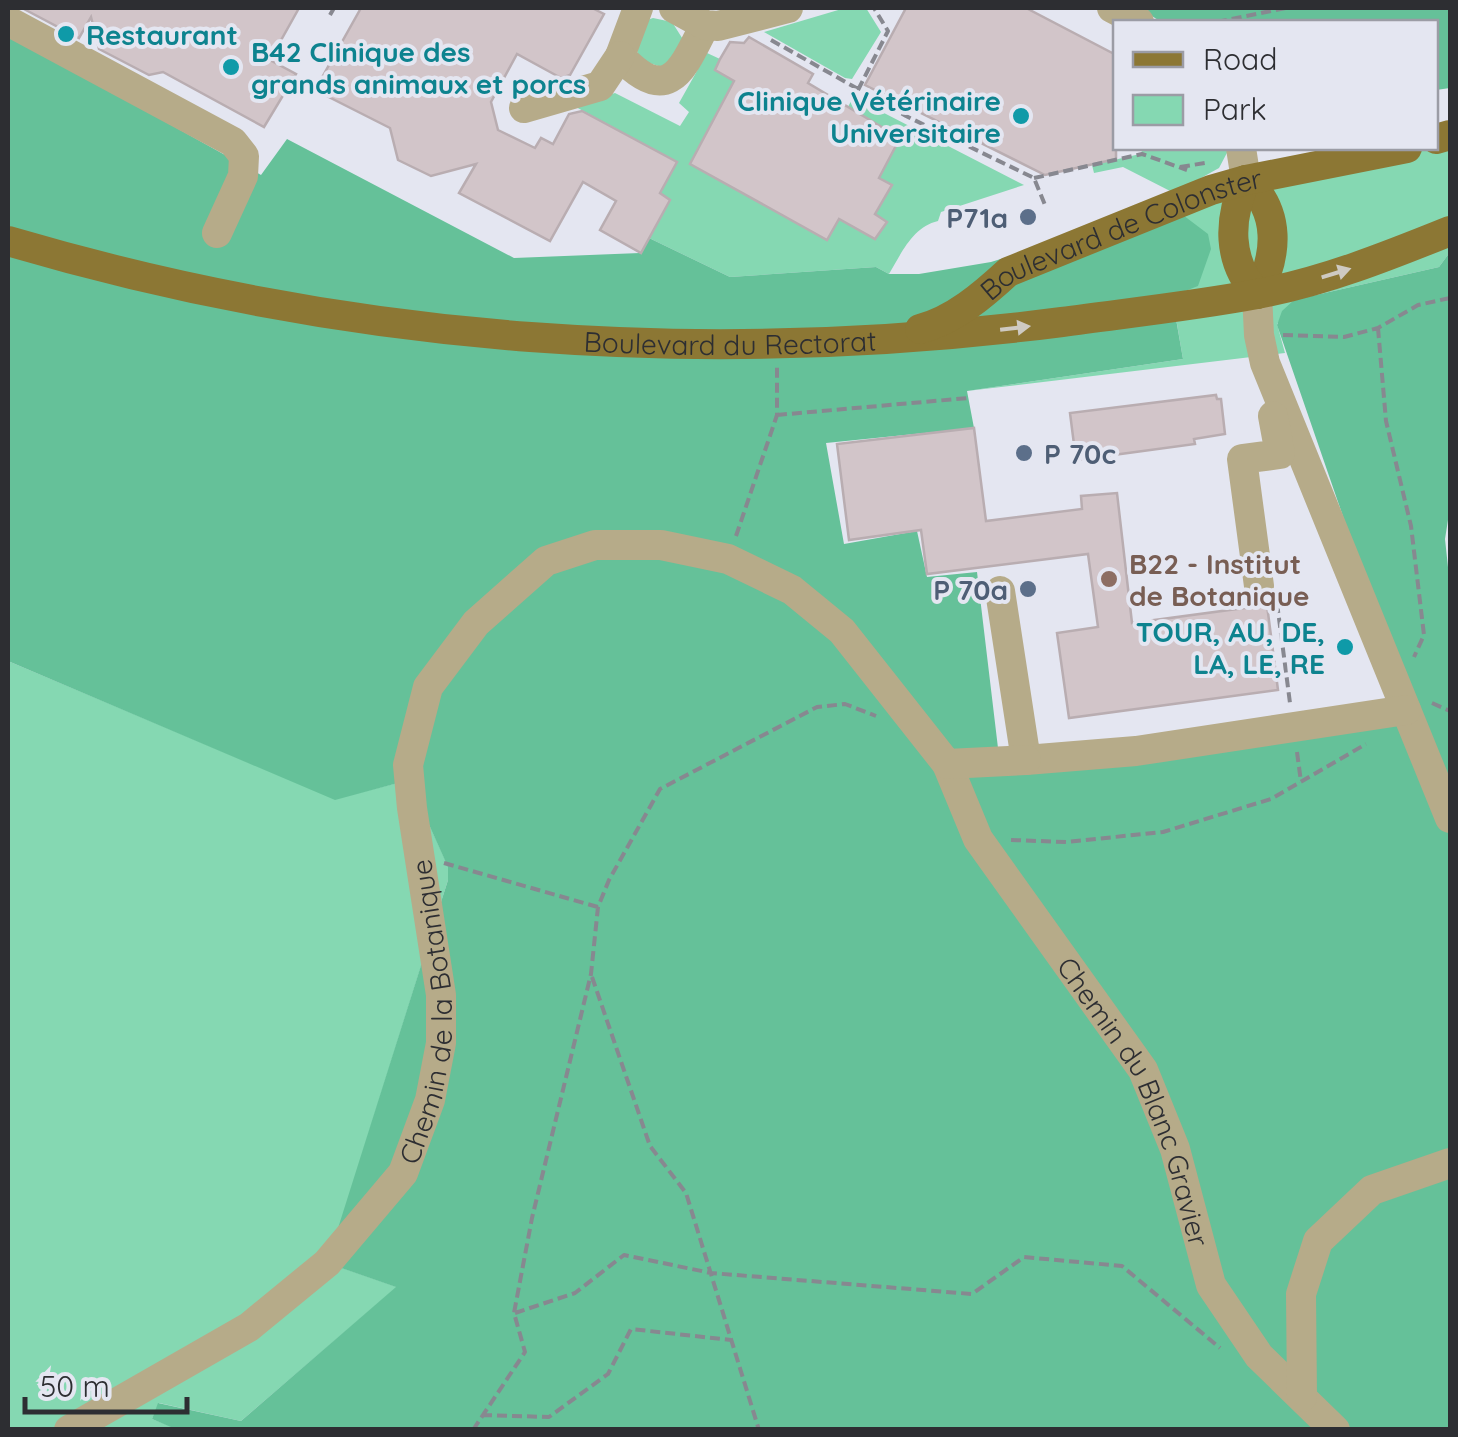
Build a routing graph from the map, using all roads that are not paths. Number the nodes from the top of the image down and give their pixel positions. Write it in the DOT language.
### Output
graph roads {
  1 [pos="638,8"];
  2 [pos="674,8"];
  3 [pos="788,8"];
  4 [pos="1112,8"];
  5 [pos="1135,20"];
  6 [pos="8,22"];
  7 [pos="705,25"];
  8 [pos="620,56"];
  9 [pos="524,108"];
  10 [pos="1242,150"];
  11 [pos="1397,150"];
  12 [pos="1246,180"];
  13 [pos="1450,231"];
  14 [pos="217,233"];
  15 [pos="8,241"];
  16 [pos="1257,294"];
  17 [pos="848,344"];
  18 [pos="1262,349"];
  19 [pos="1259,586"];
  20 [pos="1000,591"];
  21 [pos="1407,711"];
  22 [pos="1026,760"];
  23 [pos="947,764"];
  24 [pos="1450,818"];
  25 [pos="1450,1163"];
  26 [pos="1302,1398"];
  27 [pos="69,1430"];
  28 [pos="1335,1430"];
  1 -- 8 [label="street"];
  2 -- 7 [label="street"];
  3 -- 7 [label="street"];
  4 -- 5 [label="street"];
  6 -- 14 [label="street"];
  7 -- 8 [label="street"];
  8 -- 9 [label="street"];
  10 -- 12 [label="street"];
  11 -- 12 [label="main road, Boulevard de Colonster"];
  12 -- 16 [label="main road"];
  12 -- 17 [label="main road, Boulevard de Colonster"];
  16 -- 13 [label="main road, Boulevard du Rectorat, one-way"];
  15 -- 17 [label="main road, Boulevard du Rectorat"];
  17 -- 16 [label="main road, Boulevard du Rectorat, one-way"];
  16 -- 18 [label="street"];
  18 -- 19 [label="street"];
  18 -- 21 [label="street"];
  20 -- 22 [label="street"];
  21 -- 22 [label="street"];
  21 -- 24 [label="street"];
  22 -- 23 [label="street"];
  23 -- 26 [label="street, Chemin du Blanc Gravier"];
  23 -- 27 [label="street, Chemin de la Botanique"];
  25 -- 26 [label="street"];
  26 -- 28 [label="street, Chemin du Blanc Gravier"];
}
